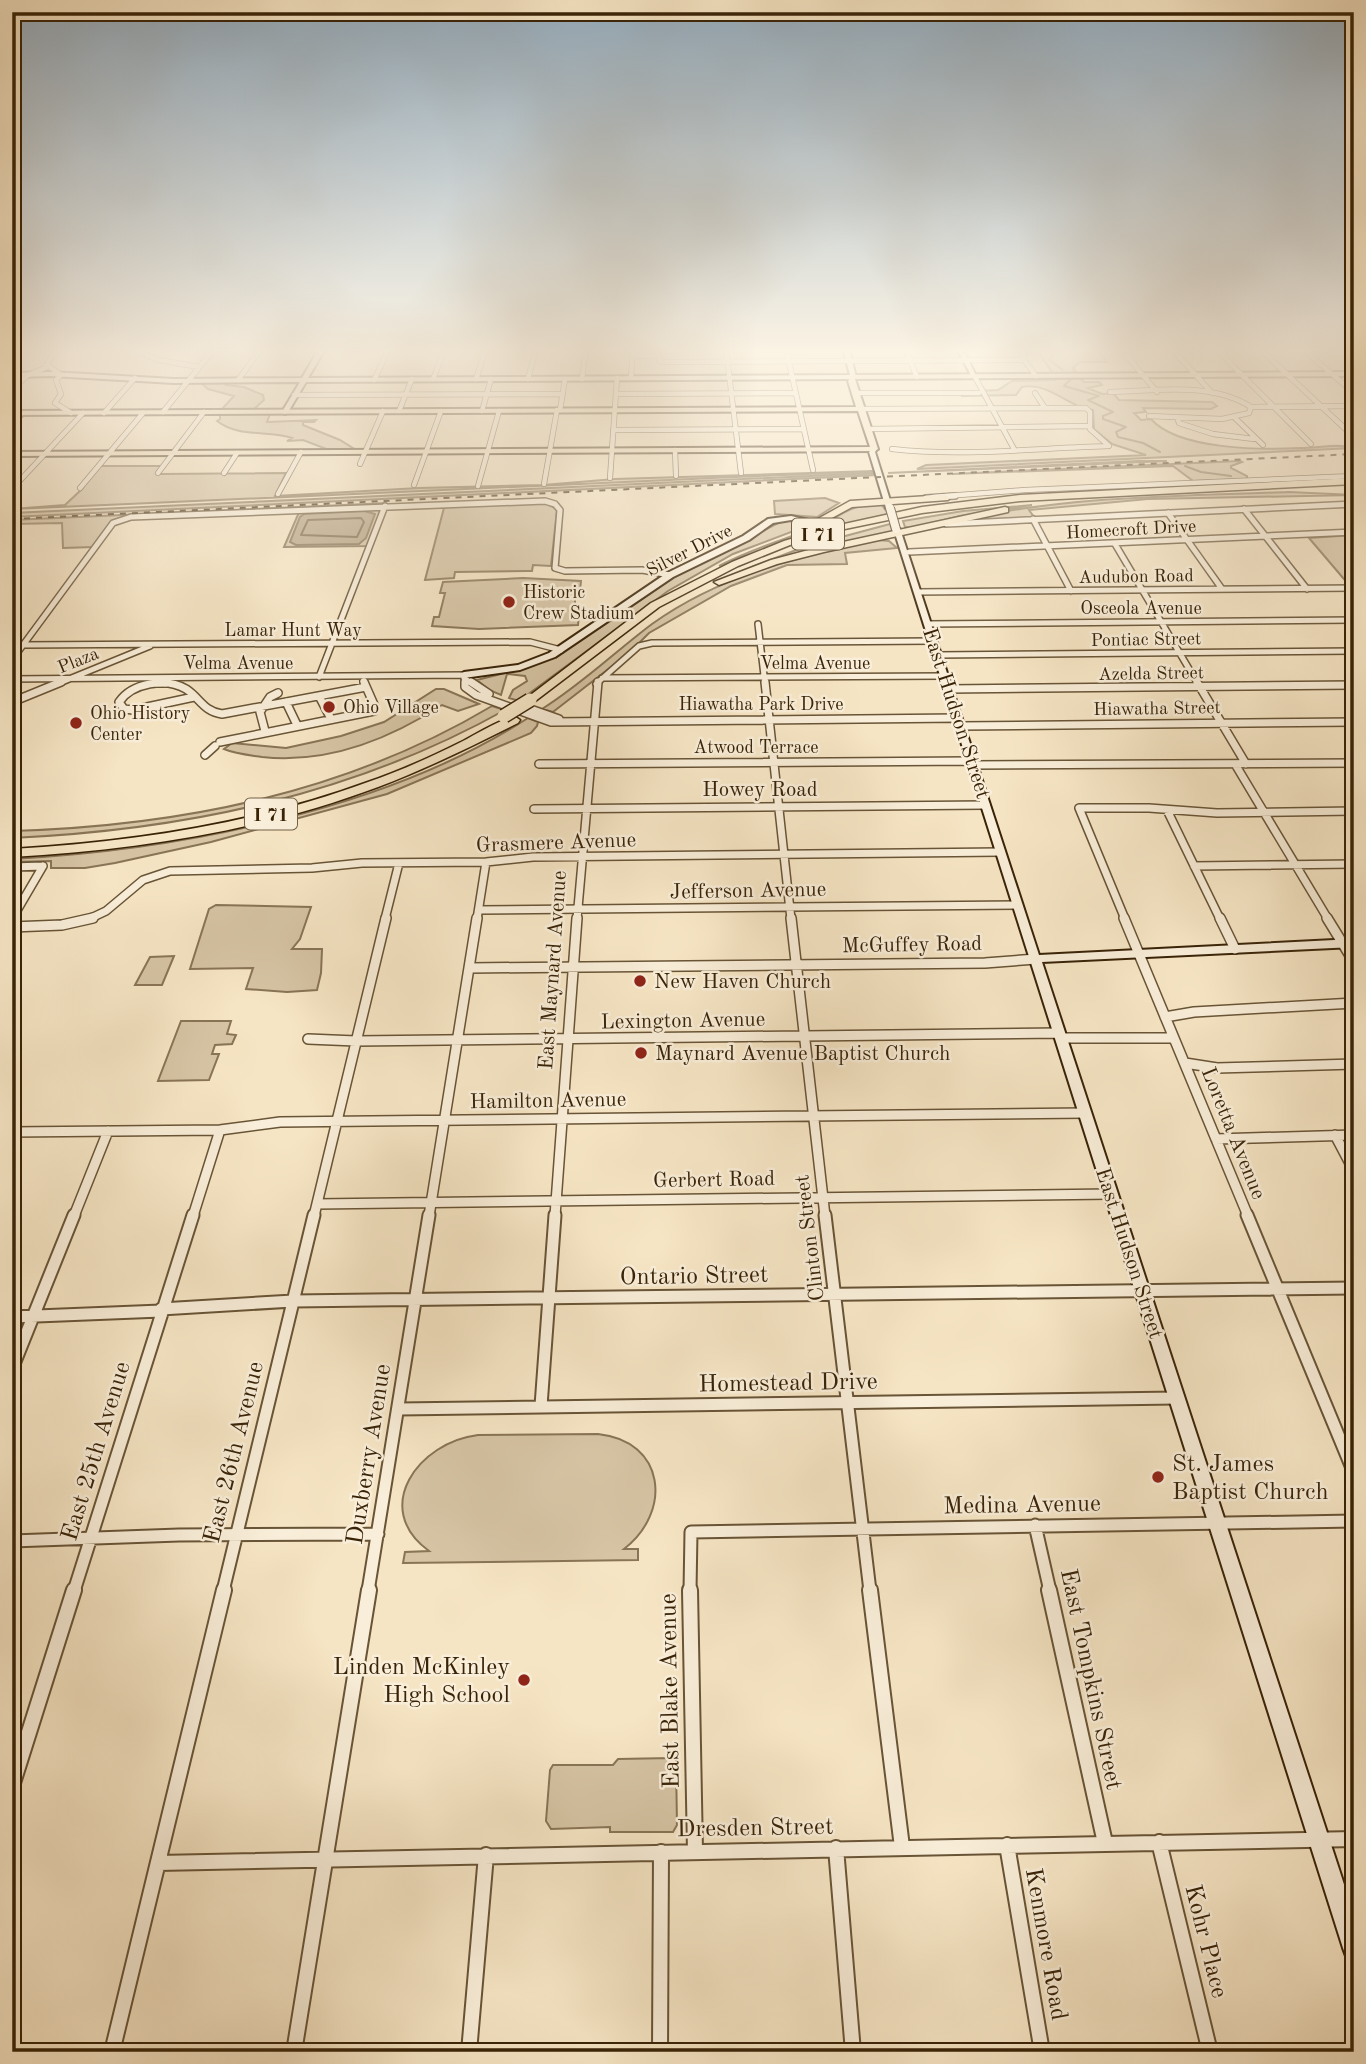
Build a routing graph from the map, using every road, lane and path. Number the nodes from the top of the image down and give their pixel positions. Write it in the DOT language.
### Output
graph roads {
  1 [pos="53,445"];
  2 [pos="116,445"];
  3 [pos="179,445"];
  4 [pos="367,445"];
  5 [pos="428,445"];
  6 [pos="490,445"];
  7 [pos="551,445"];
  8 [pos="612,445"];
  9 [pos="738,445"];
  10 [pos="808,445"];
  11 [pos="872,445"];
  12 [pos="1012,445"];
  13 [pos="1107,445"];
  14 [pos="1014,449"];
  15 [pos="675,450"];
  16 [pos="738,450"];
  17 [pos="809,450"];
  18 [pos="874,450"];
  19 [pos="488,451"];
  20 [pos="550,451"];
  21 [pos="612,451"];
  22 [pos="300,452"];
  23 [pos="364,452"];
  24 [pos="426,452"];
  25 [pos="109,453"];
  26 [pos="173,453"];
  27 [pos="237,453"];
  28 [pos="12,454"];
  29 [pos="45,454"];
  30 [pos="360,464"];
  31 [pos="813,470"];
  32 [pos="158,473"];
  33 [pos="224,473"];
  34 [pos="741,473"];
  35 [pos="676,476"];
  36 [pos="610,478"];
  37 [pos="544,484"];
  38 [pos="1354,484"];
  39 [pos="414,485"];
  40 [pos="478,486"];
  41 [pos="80,488"];
  42 [pos="12,489"];
  43 [pos="1148,491"];
  44 [pos="278,494"];
  45 [pos="957,494"];
  46 [pos="1129,496"];
  47 [pos="941,498"];
  48 [pos="922,499"];
  49 [pos="891,504"];
  50 [pos="1354,504"];
  51 [pos="385,506"];
  52 [pos="1244,509"];
  53 [pos="1168,513"];
  54 [pos="1033,519"];
  55 [pos="819,523"];
  56 [pos="927,526"];
  57 [pos="900,530"];
  58 [pos="1354,532"];
  59 [pos="1266,536"];
  60 [pos="868,539"];
  61 [pos="1188,540"];
  62 [pos="1115,544"];
  63 [pos="1048,547"];
  64 [pos="906,551"];
  65 [pos="670,575"];
  66 [pos="707,587"];
  67 [pos="1354,588"];
  68 [pos="1307,589"];
  69 [pos="1143,590"];
  70 [pos="1222,590"];
  71 [pos="1071,591"];
  72 [pos="918,592"];
  73 [pos="655,605"];
  74 [pos="1354,620"];
  75 [pos="1161,622"];
  76 [pos="758,624"];
  77 [pos="928,624"];
  78 [pos="934,641"];
  79 [pos="761,642"];
  80 [pos="332,643"];
  81 [pos="23,645"];
  82 [pos="155,645"];
  83 [pos="561,650"];
  84 [pos="1354,651"];
  85 [pos="1180,653"];
  86 [pos="938,655"];
  87 [pos="12,660"];
  88 [pos="361,676"];
  89 [pos="945,676"];
  90 [pos="319,677"];
  91 [pos="464,677"];
  92 [pos="765,677"];
  93 [pos="70,678"];
  94 [pos="602,678"];
  95 [pos="12,679"];
  96 [pos="1354,685"];
  97 [pos="366,687"];
  98 [pos="1200,687"];
  99 [pos="949,689"];
  100 [pos="188,691"];
  101 [pos="278,693"];
  102 [pos="319,696"];
  103 [pos="180,697"];
  104 [pos="194,697"];
  105 [pos="535,701"];
  106 [pos="12,702"];
  107 [pos="286,702"];
  108 [pos="266,706"];
  109 [pos="509,718"];
  110 [pos="331,719"];
  111 [pos="769,719"];
  112 [pos="591,721"];
  113 [pos="960,722"];
  114 [pos="1354,722"];
  115 [pos="1222,723"];
  116 [pos="297,725"];
  117 [pos="265,731"];
  118 [pos="205,755"];
  119 [pos="1354,762"];
  120 [pos="774,763"];
  121 [pos="973,763"];
  122 [pos="540,764"];
  123 [pos="588,764"];
  124 [pos="1235,764"];
  125 [pos="1246,764"];
  126 [pos="986,805"];
  127 [pos="780,806"];
  128 [pos="584,808"];
  129 [pos="534,809"];
  130 [pos="1167,810"];
  131 [pos="1354,811"];
  132 [pos="1264,812"];
  133 [pos="12,844"];
  134 [pos="1001,852"];
  135 [pos="12,853"];
  136 [pos="785,855"];
  137 [pos="582,856"];
  138 [pos="486,862"];
  139 [pos="399,863"];
  140 [pos="1294,864"];
  141 [pos="1354,864"];
  142 [pos="43,866"];
  143 [pos="1194,866"];
  144 [pos="12,867"];
  145 [pos="122,898"];
  146 [pos="1018,905"];
  147 [pos="791,907"];
  148 [pos="577,909"];
  149 [pos="479,910"];
  150 [pos="12,920"];
  151 [pos="12,926"];
  152 [pos="1348,943"];
  153 [pos="1234,949"];
  154 [pos="1139,954"];
  155 [pos="1035,959"];
  156 [pos="1354,962"];
  157 [pos="797,965"];
  158 [pos="573,967"];
  159 [pos="470,968"];
  160 [pos="1354,1003"];
  161 [pos="1166,1017"];
  162 [pos="805,1036"];
  163 [pos="1060,1036"];
  164 [pos="568,1038"];
  165 [pos="1174,1038"];
  166 [pos="308,1039"];
  167 [pos="458,1040"];
  168 [pos="356,1041"];
  169 [pos="1185,1063"];
  170 [pos="1354,1065"];
  171 [pos="1085,1113"];
  172 [pos="814,1116"];
  173 [pos="561,1119"];
  174 [pos="445,1121"];
  175 [pos="337,1122"];
  176 [pos="220,1130"];
  177 [pos="108,1131"];
  178 [pos="12,1132"];
  179 [pos="1335,1135"];
  180 [pos="1354,1135"];
  181 [pos="1216,1139"];
  182 [pos="1354,1171"];
  183 [pos="1111,1194"];
  184 [pos="824,1197"];
  185 [pos="555,1201"];
  186 [pos="432,1202"];
  187 [pos="317,1204"];
  188 [pos="1354,1288"];
  189 [pos="1278,1289"];
  190 [pos="1142,1290"];
  191 [pos="835,1294"];
  192 [pos="548,1298"];
  193 [pos="415,1300"];
  194 [pos="293,1301"];
  195 [pos="161,1310"];
  196 [pos="12,1317"];
  197 [pos="33,1317"];
  198 [pos="12,1369"];
  199 [pos="1177,1398"];
  200 [pos="848,1402"];
  201 [pos="541,1406"];
  202 [pos="399,1409"];
  203 [pos="1354,1472"];
  204 [pos="1354,1521"];
  205 [pos="1217,1522"];
  206 [pos="1035,1525"];
  207 [pos="863,1527"];
  208 [pos="691,1532"];
  209 [pos="378,1534"];
  210 [pos="236,1536"];
  211 [pos="89,1540"];
  212 [pos="12,1541"];
  213 [pos="12,1786"];
  214 [pos="1354,1839"];
  215 [pos="1319,1840"];
  216 [pos="1159,1842"];
  217 [pos="1104,1843"];
  218 [pos="1007,1845"];
  219 [pos="902,1847"];
  220 [pos="836,1848"];
  221 [pos="695,1851"];
  222 [pos="661,1852"];
  223 [pos="486,1856"];
  224 [pos="325,1859"];
  225 [pos="158,1863"];
  226 [pos="1354,1948"];
  227 [pos="111,2052"];
  228 [pos="294,2052"];
  229 [pos="469,2052"];
  230 [pos="660,2052"];
  231 [pos="853,2052"];
  232 [pos="1042,2052"];
  233 [pos="1210,2052"];
  1 -- 29 [label="street"];
  2 -- 25 [label="street"];
  3 -- 26 [label="street"];
  4 -- 23 [label="street"];
  5 -- 24 [label="street"];
  6 -- 19 [label="street"];
  7 -- 20 [label="street"];
  8 -- 21 [label="street"];
  9 -- 16 [label="street"];
  10 -- 17 [label="street"];
  11 -- 18 [label="main road, East Hudson Street"];
  12 -- 14 [label="street"];
  13 -- 14 [label="street"];
  14 -- 18 [label="street"];
  15 -- 16 [label="main road"];
  15 -- 21 [label="main road"];
  15 -- 35 [label="street"];
  16 -- 17 [label="main road"];
  16 -- 34 [label="street"];
  17 -- 18 [label="main road"];
  17 -- 31 [label="street"];
  18 -- 49 [label="street, East Hudson Street"];
  19 -- 20 [label="main road"];
  19 -- 24 [label="main road"];
  19 -- 40 [label="street"];
  20 -- 21 [label="main road"];
  20 -- 37 [label="street"];
  21 -- 36 [label="street"];
  22 -- 23 [label="main road"];
  22 -- 27 [label="main road"];
  22 -- 44 [label="street"];
  23 -- 24 [label="main road"];
  23 -- 30 [label="street"];
  24 -- 39 [label="street"];
  25 -- 26 [label="main road"];
  25 -- 29 [label="main road"];
  25 -- 41 [label="street"];
  26 -- 27 [label="main road"];
  26 -- 32 [label="street"];
  27 -- 33 [label="street"];
  28 -- 29 [label="main road"];
  29 -- 42 [label="street"];
  38 -- 43 [label="highway, I 71"];
  38 -- 45 [label="street"];
  38 -- 46 [label="highway, I 71"];
  43 -- 47 [label="highway"];
  43 -- 73 [label="highway, I 71"];
  45 -- 47 [label="street"];
  45 -- 48 [label="street"];
  46 -- 56 [label="highway"];
  46 -- 66 [label="highway, I 71"];
  47 -- 48 [label="highway"];
  47 -- 49 [label="street"];
  48 -- 49 [label="highway"];
  49 -- 55 [label="highway"];
  49 -- 57 [label="street, East Hudson Street, bridge"];
  50 -- 52 [label="street"];
  51 -- 65 [label="street"];
  51 -- 80 [label="street"];
  51 -- 81 [label="street"];
  52 -- 53 [label="street"];
  52 -- 59 [label="street"];
  53 -- 54 [label="street"];
  53 -- 61 [label="street"];
  54 -- 56 [label="street"];
  54 -- 63 [label="street"];
  55 -- 65 [label="street, Silver Drive"];
  55 -- 73 [label="highway"];
  56 -- 57 [label="highway"];
  57 -- 60 [label="highway"];
  57 -- 64 [label="street, East Hudson Street"];
  58 -- 59 [label="street, Homecroft Drive"];
  59 -- 61 [label="street, Homecroft Drive"];
  59 -- 68 [label="street"];
  60 -- 64 [label="highway"];
  60 -- 66 [label="highway"];
  61 -- 62 [label="street, Homecroft Drive"];
  61 -- 70 [label="street"];
  62 -- 63 [label="street, Homecroft Drive"];
  62 -- 69 [label="street"];
  63 -- 64 [label="street, Homecroft Drive"];
  63 -- 71 [label="street"];
  64 -- 72 [label="street, East Hudson Street"];
  65 -- 83 [label="street, Silver Drive"];
  66 -- 105 [label="highway, I 71"];
  67 -- 68 [label="street, Audubon Road"];
  68 -- 70 [label="street, Audubon Road"];
  69 -- 70 [label="street, Audubon Road"];
  69 -- 71 [label="street, Audubon Road"];
  69 -- 75 [label="street"];
  71 -- 72 [label="street, Audubon Road"];
  72 -- 77 [label="street, East Hudson Street"];
  73 -- 105 [label="highway, I 71"];
  74 -- 75 [label="street, Osceola Avenue"];
  75 -- 77 [label="street, Osceola Avenue"];
  75 -- 85 [label="street"];
  76 -- 79 [label="street, Clinton Street"];
  77 -- 78 [label="street, East Hudson Street"];
  78 -- 79 [label="street"];
  78 -- 86 [label="street, East Hudson Street"];
  79 -- 92 [label="street, Clinton Street"];
  79 -- 94 [label="street"];
  80 -- 82 [label="street, Lamar Hunt Way"];
  80 -- 83 [label="street, Lamar Hunt Way"];
  80 -- 90 [label="street"];
  81 -- 82 [label="street, Lamar Hunt Way"];
  81 -- 87 [label="street"];
  82 -- 93 [label="street, Plaza"];
  83 -- 91 [label="street, Silver Drive"];
  84 -- 85 [label="street, Pontiac Street"];
  85 -- 86 [label="street, Pontiac Street"];
  85 -- 98 [label="street"];
  86 -- 89 [label="street, East Hudson Street"];
  88 -- 90 [label="street, Velma Avenue"];
  88 -- 91 [label="street, Velma Avenue"];
  88 -- 97 [label="street"];
  89 -- 92 [label="street, Velma Avenue"];
  89 -- 99 [label="street, East Hudson Street"];
  90 -- 93 [label="street, Velma Avenue"];
  91 -- 112 [label="street, Hiawatha Park Drive"];
  92 -- 94 [label="street, Velma Avenue"];
  92 -- 111 [label="street, Clinton Street"];
  93 -- 95 [label="street, Velma Avenue"];
  93 -- 106 [label="street, Plaza"];
  94 -- 112 [label="street, East Maynard Avenue"];
  96 -- 98 [label="street, Azelda Street"];
  97 -- 102 [label="street"];
  97 -- 110 [label="street"];
  98 -- 99 [label="street, Azelda Street"];
  98 -- 115 [label="street"];
  99 -- 113 [label="street, East Hudson Street"];
  100 -- 103 [label="street"];
  100 -- 103 [label="street"];
  100 -- 104 [label="street"];
  101 -- 108 [label="street"];
  102 -- 107 [label="street"];
  102 -- 110 [label="street"];
  103 -- 104 [label="street"];
  104 -- 108 [label="street"];
  105 -- 109 [label="highway, I 71"];
  107 -- 108 [label="street"];
  107 -- 116 [label="street"];
  108 -- 117 [label="street"];
  109 -- 133 [label="highway, I 71"];
  109 -- 135 [label="highway, I 71"];
  110 -- 116 [label="street"];
  111 -- 112 [label="street, Hiawatha Park Drive"];
  111 -- 113 [label="street, Hiawatha Park Drive"];
  111 -- 120 [label="street, Clinton Street"];
  112 -- 123 [label="street, East Maynard Avenue"];
  113 -- 115 [label="street, Hiawatha Street"];
  113 -- 121 [label="street, East Hudson Street"];
  114 -- 115 [label="street, Hiawatha Street"];
  115 -- 125 [label="street"];
  116 -- 117 [label="street"];
  117 -- 118 [label="street"];
  119 -- 125 [label="street, Atwood Terrace"];
  120 -- 121 [label="street, Atwood Terrace"];
  120 -- 123 [label="street, Atwood Terrace"];
  120 -- 127 [label="street, Clinton Street"];
  121 -- 124 [label="street, Atwood Terrace"];
  121 -- 126 [label="street, East Hudson Street"];
  122 -- 123 [label="street, Atwood Terrace"];
  123 -- 128 [label="street, East Maynard Avenue"];
  124 -- 125 [label="street, Atwood Terrace"];
  124 -- 132 [label="street"];
  126 -- 127 [label="street, Howey Road"];
  126 -- 134 [label="street, East Hudson Street"];
  127 -- 128 [label="street, Howey Road"];
  127 -- 136 [label="street, Clinton Street"];
  128 -- 129 [label="street, Howey Road"];
  128 -- 137 [label="street, East Maynard Avenue"];
  130 -- 132 [label="street"];
  130 -- 143 [label="street"];
  130 -- 154 [label="street, Loretta Avenue"];
  131 -- 132 [label="street"];
  132 -- 140 [label="street"];
  134 -- 136 [label="street, Grasmere Avenue"];
  134 -- 146 [label="street, East Hudson Street"];
  136 -- 137 [label="street, Grasmere Avenue"];
  136 -- 147 [label="street, Clinton Street"];
  137 -- 138 [label="street, Grasmere Avenue"];
  137 -- 148 [label="street, East Maynard Avenue"];
  138 -- 139 [label="street, Grasmere Avenue"];
  138 -- 149 [label="street, Duxberry Avenue"];
  139 -- 145 [label="street, Grasmere Avenue"];
  139 -- 168 [label="street, East 26th Avenue"];
  140 -- 141 [label="street"];
  140 -- 143 [label="street"];
  140 -- 152 [label="street"];
  142 -- 144 [label="street"];
  142 -- 150 [label="street"];
  143 -- 153 [label="street"];
  145 -- 151 [label="street"];
  146 -- 147 [label="street, Jefferson Avenue"];
  146 -- 155 [label="street, East Hudson Street"];
  147 -- 148 [label="street, Jefferson Avenue"];
  147 -- 157 [label="street, Clinton Street"];
  148 -- 149 [label="street, Jefferson Avenue"];
  148 -- 158 [label="street, East Maynard Avenue"];
  149 -- 159 [label="street, Duxberry Avenue"];
  152 -- 153 [label="street, McGuffey Road"];
  152 -- 156 [label="street"];
  153 -- 154 [label="street, McGuffey Road"];
  154 -- 155 [label="street, McGuffey Road"];
  154 -- 161 [label="street, Loretta Avenue"];
  155 -- 157 [label="street, McGuffey Road"];
  155 -- 163 [label="street, East Hudson Street"];
  157 -- 158 [label="street, McGuffey Road"];
  157 -- 162 [label="street, Clinton Street"];
  158 -- 159 [label="street, McGuffey Road"];
  158 -- 164 [label="street, East Maynard Avenue"];
  159 -- 167 [label="street, Duxberry Avenue"];
  160 -- 161 [label="street"];
  161 -- 165 [label="street, Loretta Avenue"];
  162 -- 163 [label="street, Lexington Avenue"];
  162 -- 164 [label="street, Lexington Avenue"];
  162 -- 172 [label="street, Clinton Street"];
  163 -- 165 [label="street, Lexington Avenue"];
  163 -- 171 [label="street, East Hudson Street"];
  164 -- 167 [label="street, Lexington Avenue"];
  164 -- 173 [label="street, East Maynard Avenue"];
  165 -- 169 [label="street, Loretta Avenue"];
  166 -- 168 [label="street, Lexington Avenue"];
  167 -- 168 [label="street, Lexington Avenue"];
  167 -- 174 [label="street, Duxberry Avenue"];
  168 -- 175 [label="street, East 26th Avenue"];
  169 -- 170 [label="street"];
  169 -- 181 [label="street, Loretta Avenue"];
  171 -- 172 [label="street, Hamilton Avenue"];
  171 -- 183 [label="street, East Hudson Street"];
  172 -- 173 [label="street, Hamilton Avenue"];
  172 -- 184 [label="street, Clinton Street"];
  173 -- 174 [label="street, Hamilton Avenue"];
  173 -- 185 [label="street, East Maynard Avenue"];
  174 -- 175 [label="street, Hamilton Avenue"];
  174 -- 186 [label="street, Duxberry Avenue"];
  175 -- 176 [label="street, Hamilton Avenue"];
  175 -- 187 [label="street, East 26th Avenue"];
  176 -- 177 [label="street, Hamilton Avenue"];
  176 -- 195 [label="street, East 25th Avenue"];
  177 -- 178 [label="street, Hamilton Avenue"];
  177 -- 197 [label="street"];
  179 -- 180 [label="street"];
  179 -- 181 [label="street"];
  179 -- 182 [label="street"];
  181 -- 189 [label="street, Loretta Avenue"];
  183 -- 184 [label="street, Gerbert Road"];
  183 -- 190 [label="street, East Hudson Street"];
  184 -- 185 [label="street, Gerbert Road"];
  184 -- 191 [label="street, Clinton Street"];
  185 -- 186 [label="street, Gerbert Road"];
  185 -- 192 [label="street, East Maynard Avenue"];
  186 -- 187 [label="street, Gerbert Road"];
  186 -- 193 [label="street, Duxberry Avenue"];
  187 -- 194 [label="street, East 26th Avenue"];
  188 -- 189 [label="street, Ontario Street"];
  189 -- 190 [label="street, Ontario Street"];
  189 -- 203 [label="street, Loretta Avenue"];
  190 -- 191 [label="street, Ontario Street"];
  190 -- 199 [label="street, East Hudson Street"];
  191 -- 192 [label="street, Ontario Street"];
  191 -- 200 [label="street, Clinton Street"];
  192 -- 193 [label="street, Ontario Street"];
  192 -- 201 [label="street, East Maynard Avenue"];
  193 -- 194 [label="street, Ontario Street"];
  193 -- 202 [label="street, Duxberry Avenue"];
  194 -- 195 [label="street, Ontario Street"];
  194 -- 210 [label="street, East 26th Avenue"];
  195 -- 197 [label="street, Ontario Street"];
  195 -- 211 [label="street, East 25th Avenue"];
  196 -- 197 [label="street, Ontario Street"];
  197 -- 198 [label="street"];
  199 -- 200 [label="street, Homestead Drive"];
  199 -- 205 [label="street, East Hudson Street"];
  200 -- 201 [label="street, Homestead Drive"];
  200 -- 207 [label="street, Clinton Street"];
  201 -- 202 [label="street, Homestead Drive"];
  202 -- 209 [label="street, Duxberry Avenue"];
  204 -- 205 [label="street, Medina Avenue"];
  205 -- 206 [label="street, Medina Avenue"];
  205 -- 215 [label="street, East Hudson Street"];
  206 -- 207 [label="street, Medina Avenue"];
  206 -- 217 [label="street, East Tompkins Street"];
  207 -- 208 [label="street, Medina Avenue"];
  207 -- 219 [label="street, Clinton Street"];
  208 -- 221 [label="street, East Blake Avenue"];
  209 -- 210 [label="street"];
  209 -- 224 [label="street, Duxberry Avenue"];
  210 -- 211 [label="street"];
  210 -- 225 [label="street, East 26th Avenue"];
  211 -- 212 [label="street"];
  211 -- 213 [label="street, East 25th Avenue"];
  214 -- 215 [label="street, Dresden Street"];
  215 -- 216 [label="street, Dresden Street"];
  215 -- 226 [label="street, East Hudson Street"];
  216 -- 217 [label="street, Dresden Street"];
  216 -- 233 [label="street, Kohr Place"];
  217 -- 218 [label="street, Dresden Street"];
  218 -- 219 [label="street, Dresden Street"];
  218 -- 232 [label="street, Kenmore Road"];
  219 -- 220 [label="street, Dresden Street"];
  220 -- 221 [label="street, Dresden Street"];
  220 -- 231 [label="street"];
  221 -- 222 [label="street, Dresden Street"];
  222 -- 223 [label="street, Dresden Street"];
  222 -- 230 [label="street"];
  223 -- 224 [label="street, Dresden Street"];
  223 -- 229 [label="street"];
  224 -- 225 [label="street, Dresden Street"];
  224 -- 228 [label="street, Duxberry Avenue"];
  225 -- 227 [label="street, East 26th Avenue"];
}
